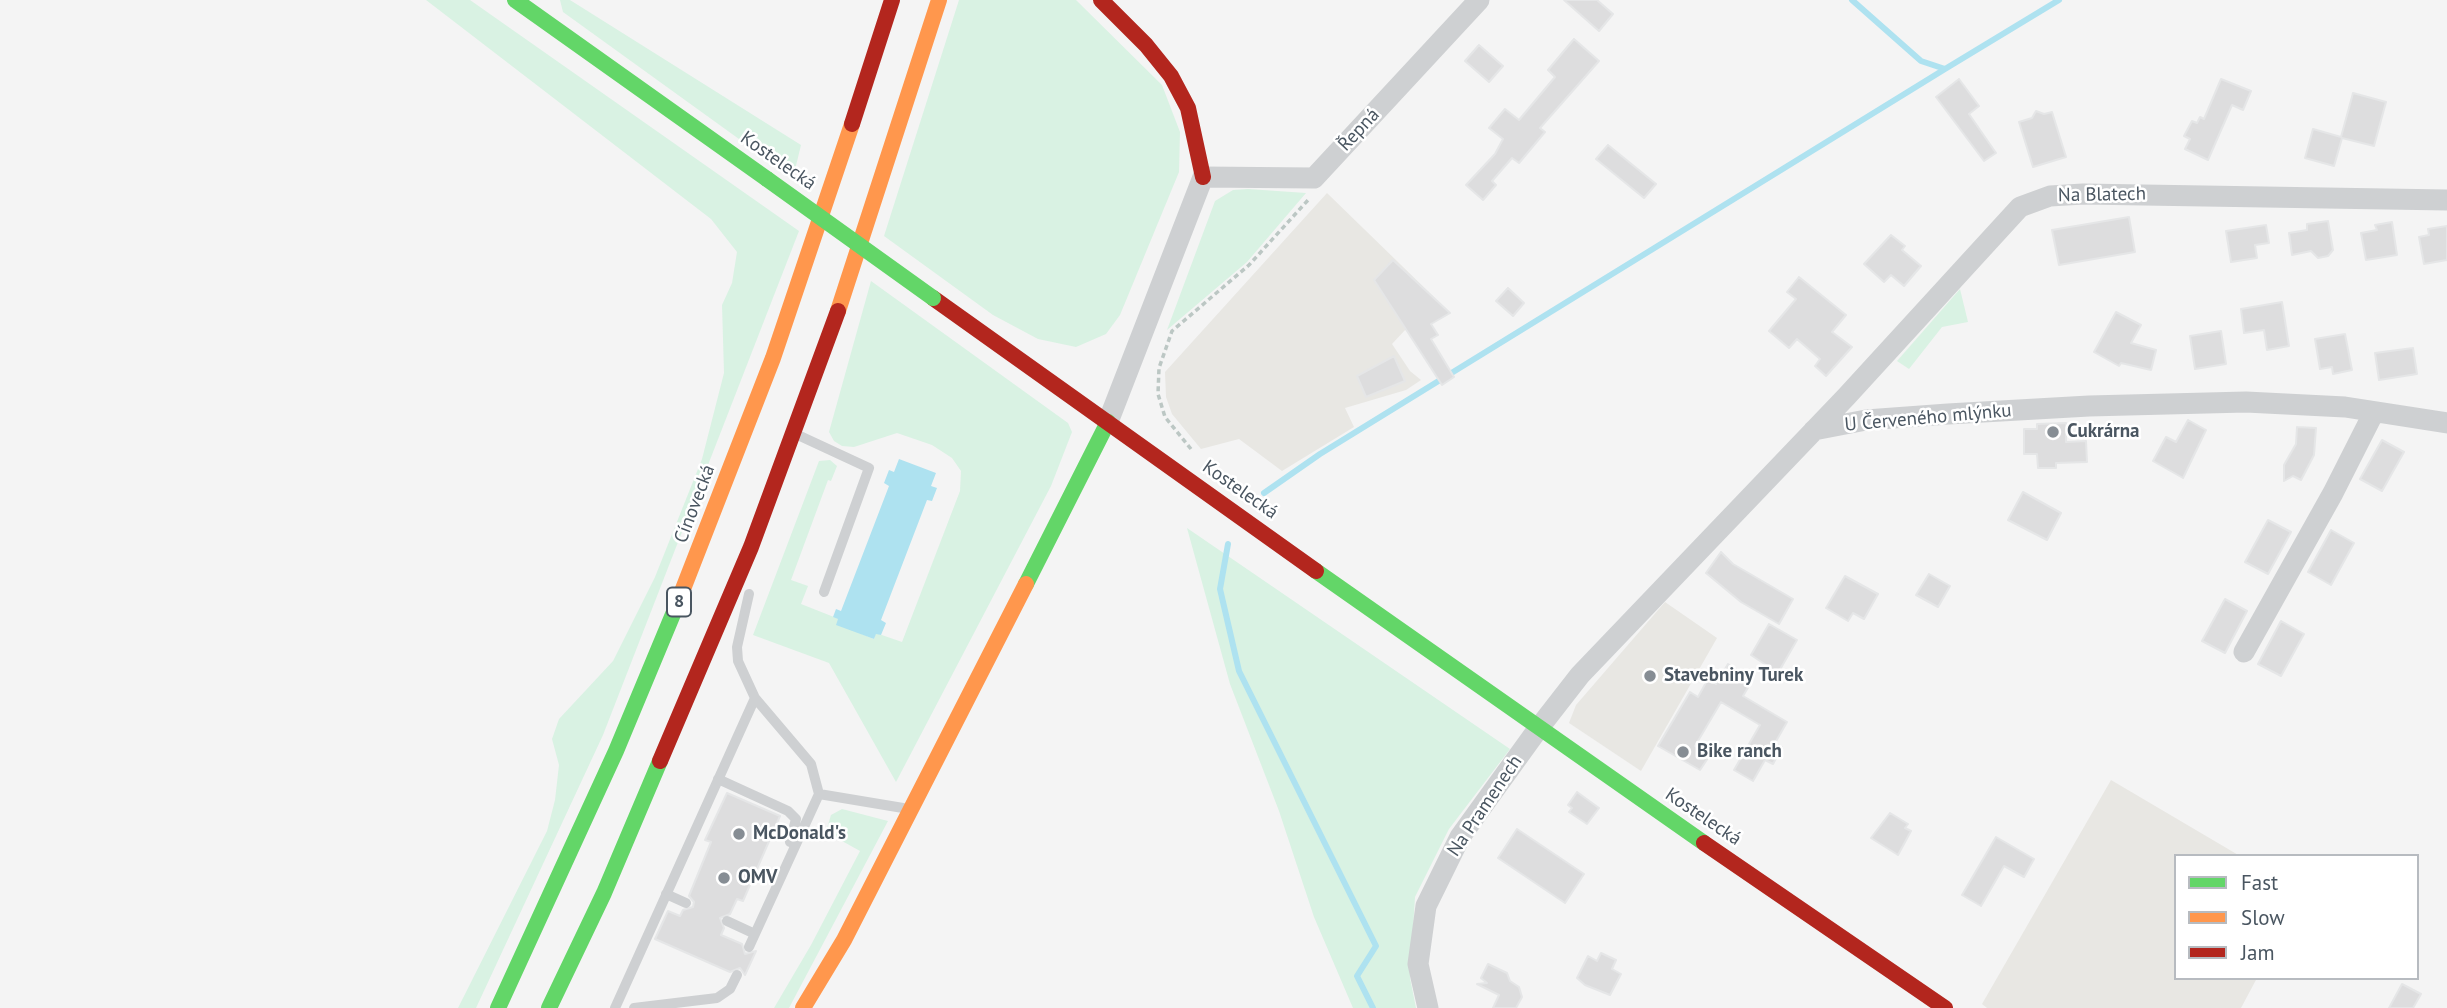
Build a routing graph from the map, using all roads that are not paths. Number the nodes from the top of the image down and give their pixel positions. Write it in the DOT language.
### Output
graph roads {
  1 [pos="515,0"];
  2 [pos="939,0"];
  3 [pos="1101,0"];
  4 [pos="1479,0"];
  5 [pos="890,5"];
  6 [pos="1203,177"];
  7 [pos="2447,200"];
  8 [pos="2374,411"];
  9 [pos="1108,422"];
  10 [pos="2447,423"];
  11 [pos="1814,430"];
  12 [pos="794,434"];
  13 [pos="774,486"];
  14 [pos="756,567"];
  15 [pos="752,580"];
  16 [pos="824,592"];
  17 [pos="2244,652"];
  18 [pos="755,698"];
  19 [pos="1538,729"];
  20 [pos="718,779"];
  21 [pos="819,794"];
  22 [pos="910,810"];
  23 [pos="666,894"];
  24 [pos="686,903"];
  25 [pos="768,907"];
  26 [pos="727,922"];
  27 [pos="755,934"];
  28 [pos="749,947"];
  29 [pos="737,975"];
  30 [pos="1922,1001"];
  31 [pos="498,1008"];
  32 [pos="549,1008"];
  33 [pos="615,1008"];
  34 [pos="634,1008"];
  35 [pos="803,1008"];
  36 [pos="1428,1008"];
  37 [pos="1945,1008"];
  1 -- 9 [label="main road, Kostelecká, bridge"];
  2 -- 12 [label="main road"];
  3 -- 6 [label="main road"];
  4 -- 6 [label="street, Řepná"];
  5 -- 31 [label="main road, Cínovecká / 8"];
  6 -- 9 [label="street"];
  7 -- 11 [label="street, Na Blatech"];
  8 -- 10 [label="street, U Červeného mlýnku"];
  8 -- 11 [label="street, U Červeného mlýnku"];
  8 -- 17 [label="street"];
  9 -- 19 [label="main road, Kostelecká"];
  9 -- 22 [label="main road"];
  11 -- 19 [label="street"];
  12 -- 13 [label="main road"];
  12 -- 16 [label="lane"];
  13 -- 14 [label="lane"];
  13 -- 32 [label="main road"];
  15 -- 18 [label="lane"];
  18 -- 20 [label="lane"];
  18 -- 21 [label="lane"];
  19 -- 30 [label="main road, Kostelecká"];
  19 -- 36 [label="street, Na Pramenech"];
  20 -- 23 [label="lane"];
  20 -- 25 [label="lane"];
  21 -- 22 [label="lane"];
  21 -- 25 [label="lane"];
  22 -- 35 [label="main road"];
  23 -- 24 [label="lane"];
  23 -- 33 [label="lane"];
  25 -- 27 [label="lane"];
  26 -- 27 [label="lane"];
  27 -- 28 [label="lane"];
  29 -- 34 [label="lane"];
  30 -- 37 [label="main road, Kostelecká"];
}
